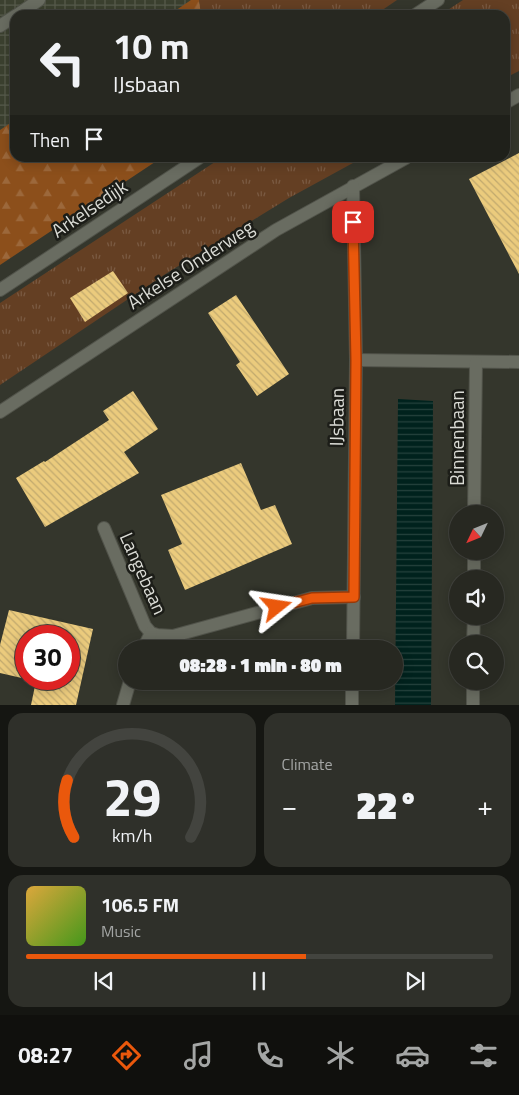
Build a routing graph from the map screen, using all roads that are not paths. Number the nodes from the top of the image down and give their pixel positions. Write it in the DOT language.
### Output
graph roads {
  1 [pos="39,0"];
  2 [pos="438,0"];
  3 [pos="25,10"];
  4 [pos="423,10"];
  5 [pos="193,162"];
  6 [pos="398,162"];
  7 [pos="353,186"];
  8 [pos="0,290"];
  9 [pos="356,360"];
  10 [pos="476,362"];
  11 [pos="519,362"];
  12 [pos="0,412"];
  13 [pos="474,505"];
  14 [pos="104,528"];
  15 [pos="354,597"];
  16 [pos="151,633"];
  17 [pos="148,640"];
  18 [pos="353,640"];
  19 [pos="128,690"];
  20 [pos="352,690"];
  21 [pos="473,690"];
  22 [pos="124,705"];
  23 [pos="352,705"];
  24 [pos="473,705"];
  1 -- 3 [label="street"];
  2 -- 4 [label="street"];
  5 -- 8 [label="street, Arkelsedijk"];
  6 -- 7 [label="street, Arkelse Onderweg"];
  7 -- 9 [label="street, IJsbaan"];
  7 -- 12 [label="street, Arkelse Onderweg"];
  9 -- 10 [label="street, Binnenbaan"];
  9 -- 15 [label="street, IJsbaan"];
  10 -- 11 [label="street, Binnenbaan"];
  10 -- 13 [label="street, Binnenbaan"];
  14 -- 16 [label="street, Langebaan"];
  15 -- 16 [label="street, Langebaan"];
  15 -- 18 [label="street, IJsbaan"];
  16 -- 17 [label="street, Langebaan"];
  19 -- 22 [label="street"];
  20 -- 23 [label="street"];
  21 -- 24 [label="street"];
}
